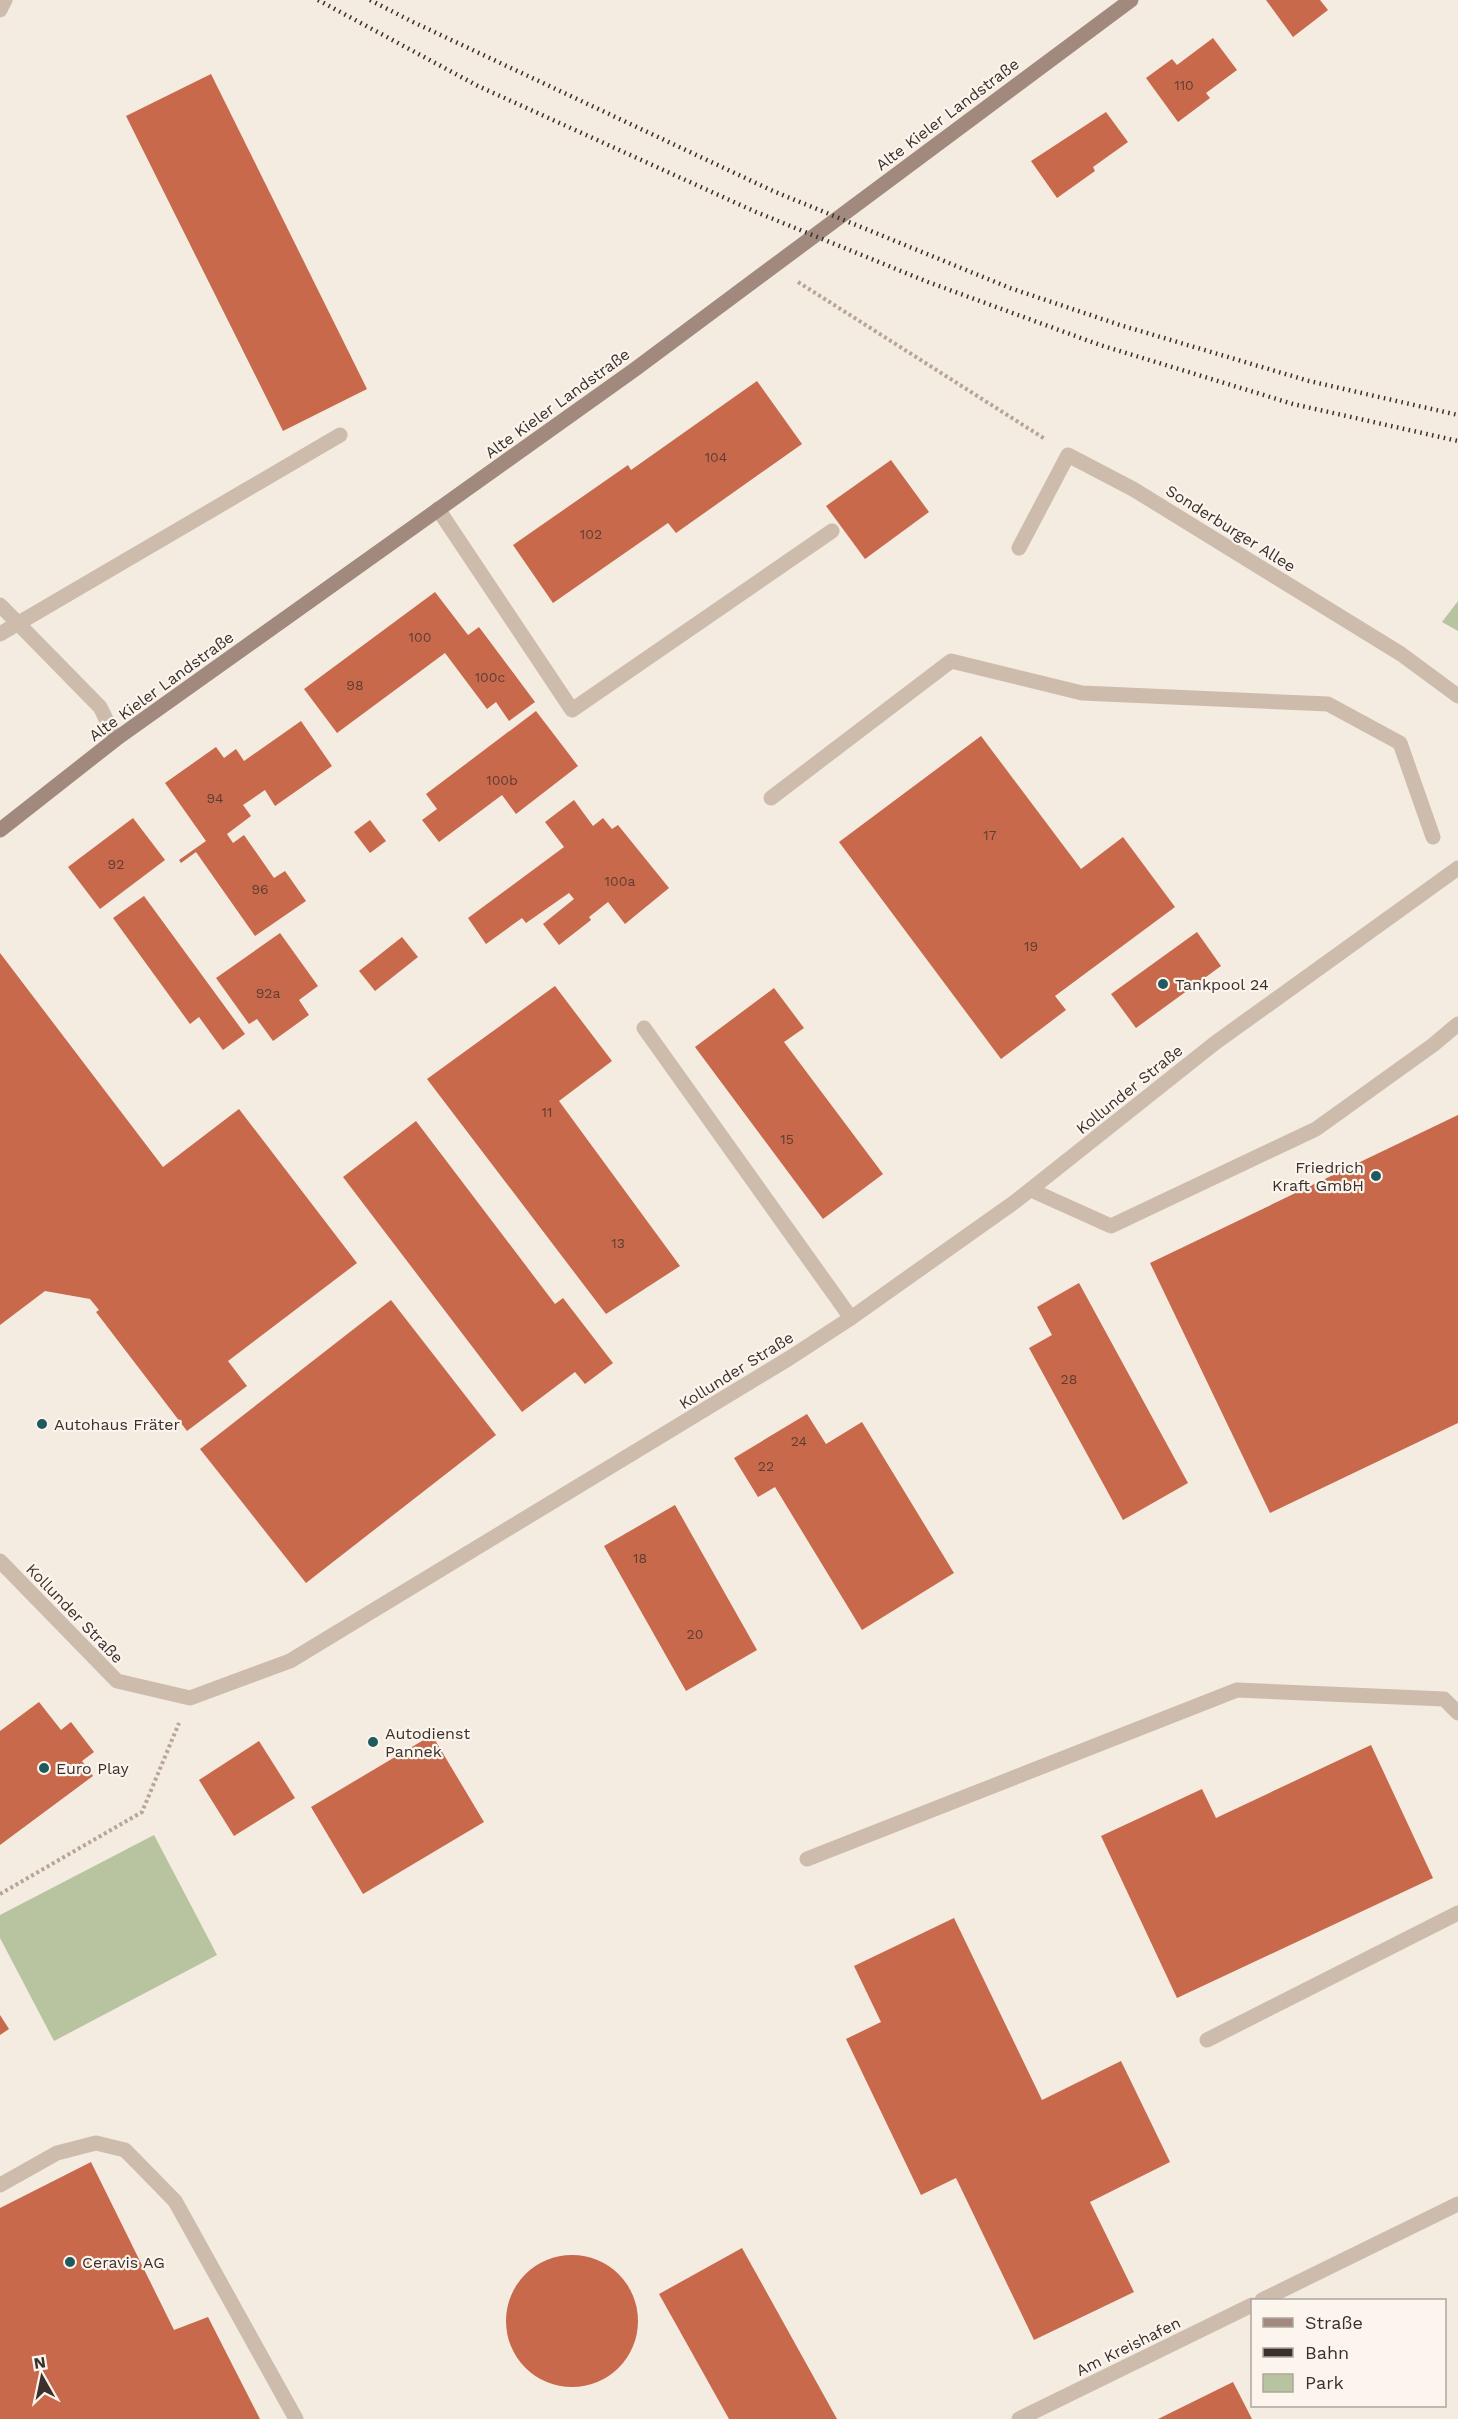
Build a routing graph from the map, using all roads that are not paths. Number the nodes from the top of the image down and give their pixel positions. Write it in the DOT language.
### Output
graph roads {
  1 [pos="5,0"];
  2 [pos="1131,0"];
  3 [pos="0,10"];
  4 [pos="340,435"];
  5 [pos="438,509"];
  6 [pos="832,531"];
  7 [pos="1019,548"];
  8 [pos="0,605"];
  9 [pos="18,625"];
  10 [pos="0,634"];
  11 [pos="1458,696"];
  12 [pos="116,739"];
  13 [pos="771,798"];
  14 [pos="0,830"];
  15 [pos="1433,837"];
  16 [pos="1456,873"];
  17 [pos="1458,1024"];
  18 [pos="644,1028"];
  19 [pos="1031,1190"];
  20 [pos="851,1318"];
  21 [pos="0,1561"];
  22 [pos="1458,1713"];
  23 [pos="807,1859"];
  24 [pos="1458,1913"];
  25 [pos="1207,2040"];
  26 [pos="0,2185"];
  27 [pos="1458,2204"];
  28 [pos="1266,2299"];
  29 [pos="1251,2305"];
  30 [pos="296,2419"];
  31 [pos="1019,2419"];
  1 -- 3 [label="street"];
  2 -- 5 [label="street, Alte Kieler Landstraße"];
  4 -- 9 [label="street"];
  5 -- 6 [label="street"];
  5 -- 12 [label="street, Alte Kieler Landstraße"];
  7 -- 11 [label="street, Sonderburger Allee"];
  8 -- 9 [label="street"];
  9 -- 10 [label="street"];
  9 -- 12 [label="street"];
  12 -- 14 [label="street, Alte Kieler Landstraße"];
  13 -- 15 [label="street"];
  16 -- 19 [label="street, Kollunder Straße"];
  17 -- 19 [label="street"];
  18 -- 20 [label="street"];
  19 -- 20 [label="street, Kollunder Straße"];
  20 -- 21 [label="street, Kollunder Straße"];
  22 -- 23 [label="street"];
  24 -- 25 [label="street"];
  26 -- 30 [label="street"];
  27 -- 28 [label="street"];
  29 -- 31 [label="street, Am Kreishafen"];
}
